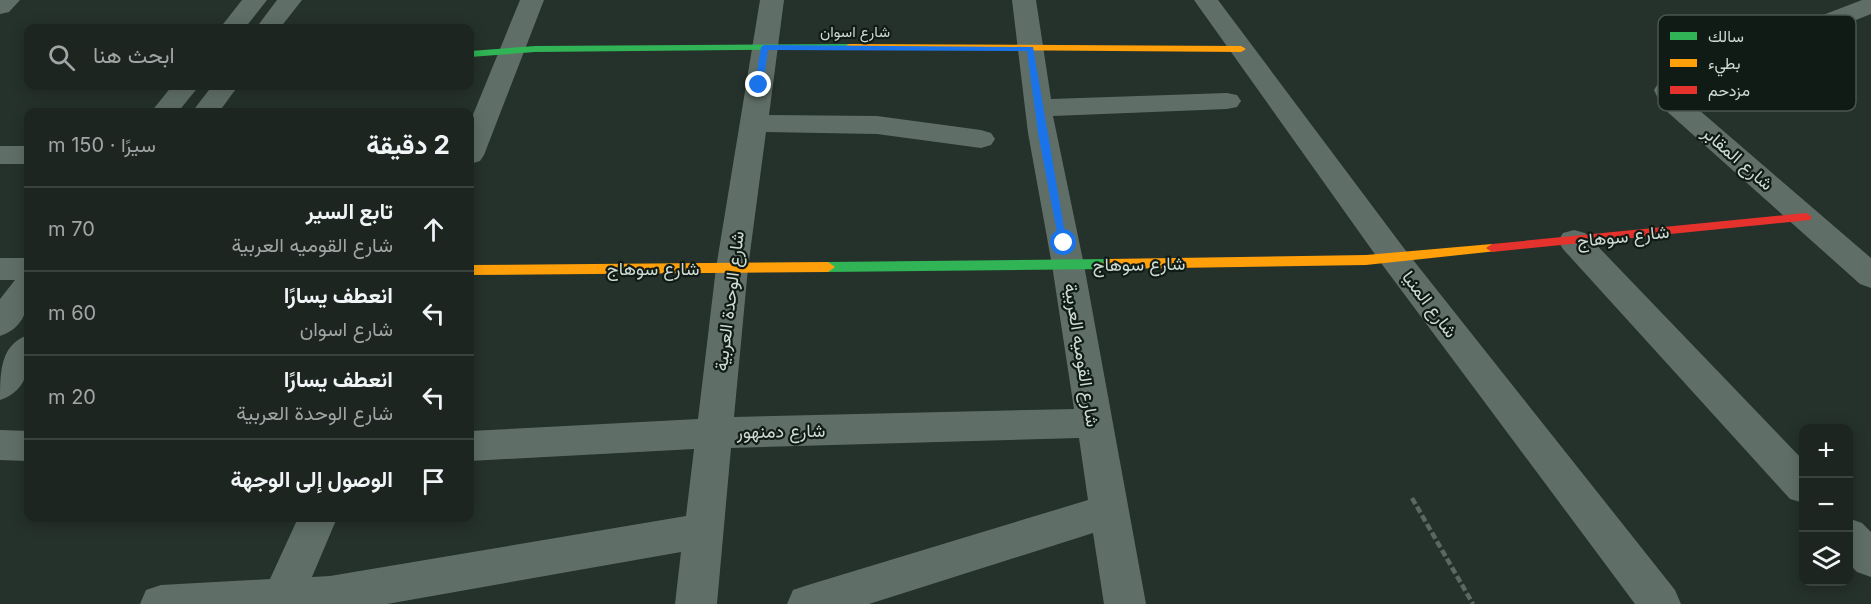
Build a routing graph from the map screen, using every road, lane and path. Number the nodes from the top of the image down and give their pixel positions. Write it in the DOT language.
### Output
graph roads {
  1 [pos="8,0"];
  2 [pos="255,0"];
  3 [pos="290,0"];
  4 [pos="532,0"];
  5 [pos="772,0"];
  6 [pos="1024,0"];
  7 [pos="1206,0"];
  8 [pos="1871,5"];
  9 [pos="0,7"];
  10 [pos="1845,15"];
  11 [pos="235,24"];
  12 [pos="271,24"];
  13 [pos="764,47"];
  14 [pos="1030,48"];
  15 [pos="1241,49"];
  16 [pos="513,50"];
  17 [pos="474,54"];
  18 [pos="183,90"];
  19 [pos="222,90"];
  20 [pos="1227,101"];
  21 [pos="167,108"];
  22 [pos="208,108"];
  23 [pos="1039,108"];
  24 [pos="1684,111"];
  25 [pos="753,123"];
  26 [pos="981,139"];
  27 [pos="474,145"];
  28 [pos="0,155"];
  29 [pos="24,155"];
  30 [pos="1806,217"];
  31 [pos="1574,241"];
  32 [pos="1395,259"];
  33 [pos="1068,265"];
  34 [pos="732,268"];
  35 [pos="0,269"];
  36 [pos="24,269"];
  37 [pos="474,270"];
  38 [pos="1871,276"];
  39 [pos="24,292"];
  40 [pos="0,322"];
  41 [pos="24,353"];
  42 [pos="0,386"];
  43 [pos="1093,423"];
  44 [pos="714,433"];
  45 [pos="0,445"];
  46 [pos="24,446"];
  47 [pos="474,446"];
  48 [pos="1799,483"];
  49 [pos="1412,498"];
  50 [pos="1108,512"];
  51 [pos="315,522"];
  52 [pos="704,530"];
  53 [pos="1853,540"];
  54 [pos="1871,559"];
  55 [pos="281,601"];
  56 [pos="161,604"];
  57 [pos="696,604"];
  58 [pos="808,604"];
  59 [pos="1125,604"];
  60 [pos="1473,604"];
  61 [pos="1660,604"];
  1 -- 9 [label="street"];
  2 -- 11 [label="street"];
  3 -- 12 [label="street"];
  4 -- 16 [label="street"];
  5 -- 13 [label="street, شارع الوحدة العربية"];
  6 -- 14 [label="street, شارع القوميه العربية"];
  7 -- 15 [label="street, شارع المنيا"];
  8 -- 10 [label="street, شارع المقابر"];
  13 -- 14 [label="street, شارع اسوان"];
  13 -- 16 [label="street, شارع اسوان"];
  13 -- 25 [label="street, شارع الوحدة العربية"];
  14 -- 15 [label="street, شارع اسوان"];
  14 -- 23 [label="street, شارع القوميه العربية"];
  15 -- 32 [label="street, شارع المنيا"];
  16 -- 17 [label="street, شارع اسوان"];
  16 -- 27 [label="street"];
  18 -- 21 [label="street"];
  19 -- 22 [label="street"];
  20 -- 23 [label="street"];
  23 -- 33 [label="street, شارع القوميه العربية"];
  24 -- 30 [label="street, شارع المقابر"];
  25 -- 26 [label="street"];
  25 -- 34 [label="street, شارع الوحدة العربية"];
  28 -- 29 [label="street"];
  30 -- 31 [label="street, شارع سوهاج"];
  30 -- 38 [label="street, شارع المقابر"];
  31 -- 32 [label="street, شارع سوهاج"];
  31 -- 48 [label="street"];
  32 -- 33 [label="street, شارع سوهاج"];
  32 -- 61 [label="street, شارع المنيا"];
  33 -- 34 [label="street, شارع سوهاج"];
  33 -- 43 [label="street, شارع القوميه العربية"];
  34 -- 37 [label="street, شارع سوهاج"];
  34 -- 44 [label="street, شارع الوحدة العربية"];
  35 -- 36 [label="street"];
  39 -- 40 [label="street"];
  41 -- 42 [label="street"];
  43 -- 44 [label="street, شارع دمنهور"];
  43 -- 50 [label="street, شارع القوميه العربية"];
  44 -- 47 [label="street, شارع دمنهور"];
  44 -- 52 [label="street, شارع الوحدة العربية"];
  45 -- 46 [label="street"];
  49 -- 60 [label="path"];
  50 -- 58 [label="street"];
  50 -- 59 [label="street, شارع القوميه العربية"];
  51 -- 55 [label="street"];
  52 -- 55 [label="street"];
  52 -- 57 [label="street, شارع الوحدة العربية"];
  53 -- 54 [label="street"];
  55 -- 56 [label="street"];
}
